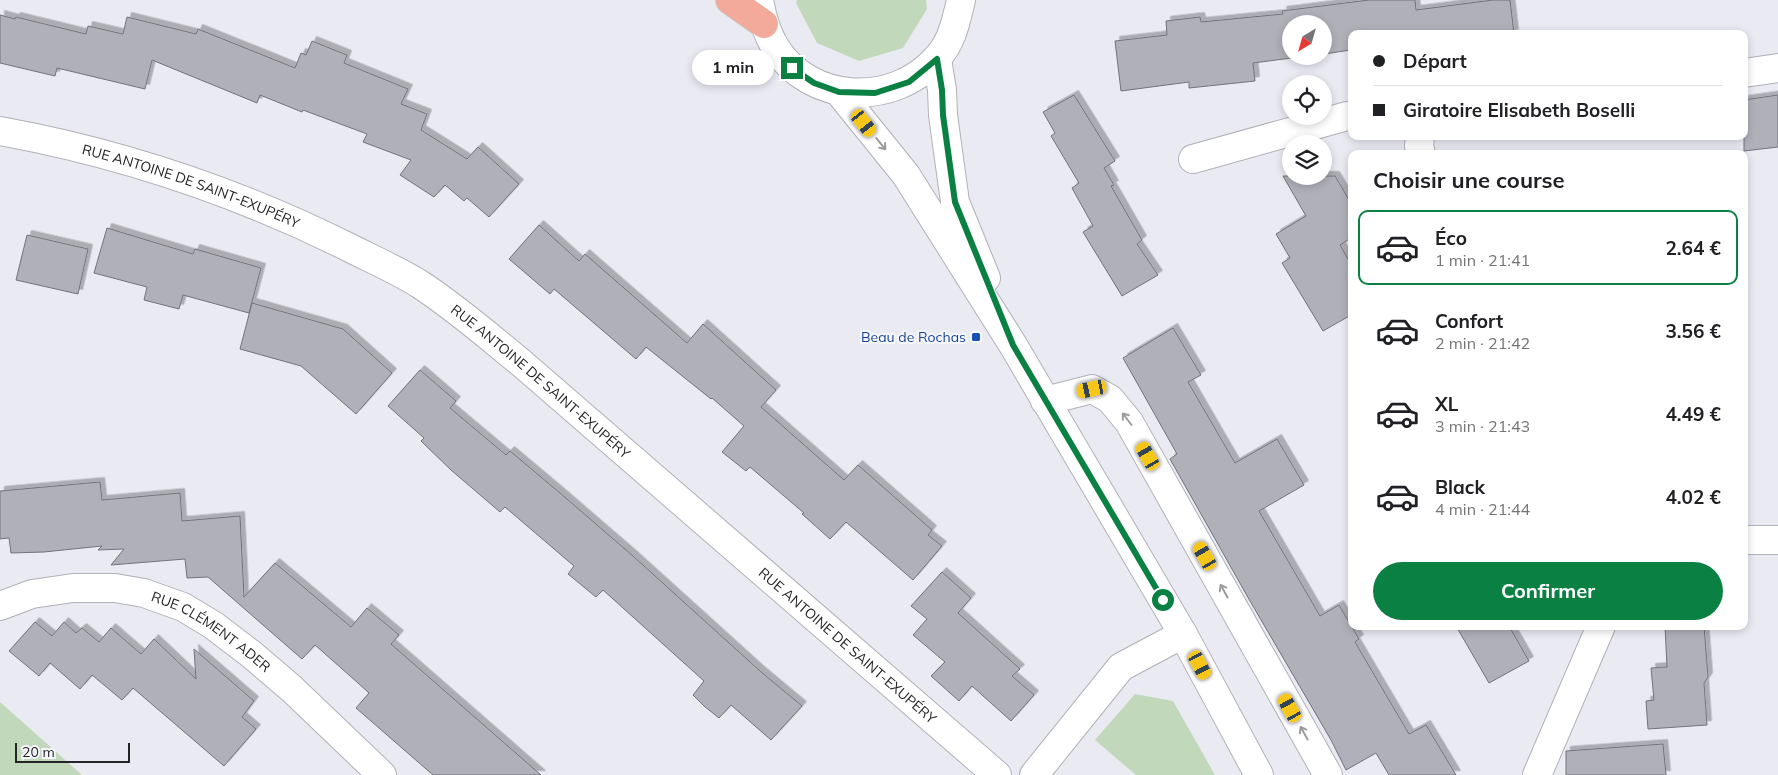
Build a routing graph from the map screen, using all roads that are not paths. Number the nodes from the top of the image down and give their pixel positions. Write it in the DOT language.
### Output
graph roads {
  1 [pos="730,0"];
  2 [pos="961,0"];
  3 [pos="761,12"];
  4 [pos="937,59"];
  5 [pos="1778,68"];
  6 [pos="1748,72"];
  7 [pos="839,92"];
  8 [pos="1348,116"];
  9 [pos="0,131"];
  10 [pos="1193,158"];
  11 [pos="1013,345"];
  12 [pos="1045,401"];
  13 [pos="1748,540"];
  14 [pos="1778,540"];
  15 [pos="0,606"];
  16 [pos="1599,630"];
  17 [pos="1183,634"];
  18 [pos="382,775"];
  19 [pos="997,775"];
  20 [pos="1034,775"];
  21 [pos="1259,775"];
  22 [pos="1328,775"];
  23 [pos="1537,775"];
  1 -- 3 [label="main road"];
  2 -- 4 [label="street"];
  3 -- 7 [label="street"];
  4 -- 7 [label="street"];
  4 -- 11 [label="street"];
  5 -- 6 [label="street"];
  7 -- 11 [label="street, one-way"];
  8 -- 10 [label="street"];
  9 -- 19 [label="street, RUE ANTOINE DE SAINT-EXUPÉRY"];
  11 -- 12 [label="street"];
  12 -- 17 [label="street"];
  22 -- 12 [label="street, one-way"];
  13 -- 14 [label="street"];
  15 -- 18 [label="street, RUE CLÉMENT ADER"];
  16 -- 23 [label="street"];
  17 -- 20 [label="street"];
  17 -- 21 [label="street"];
}
